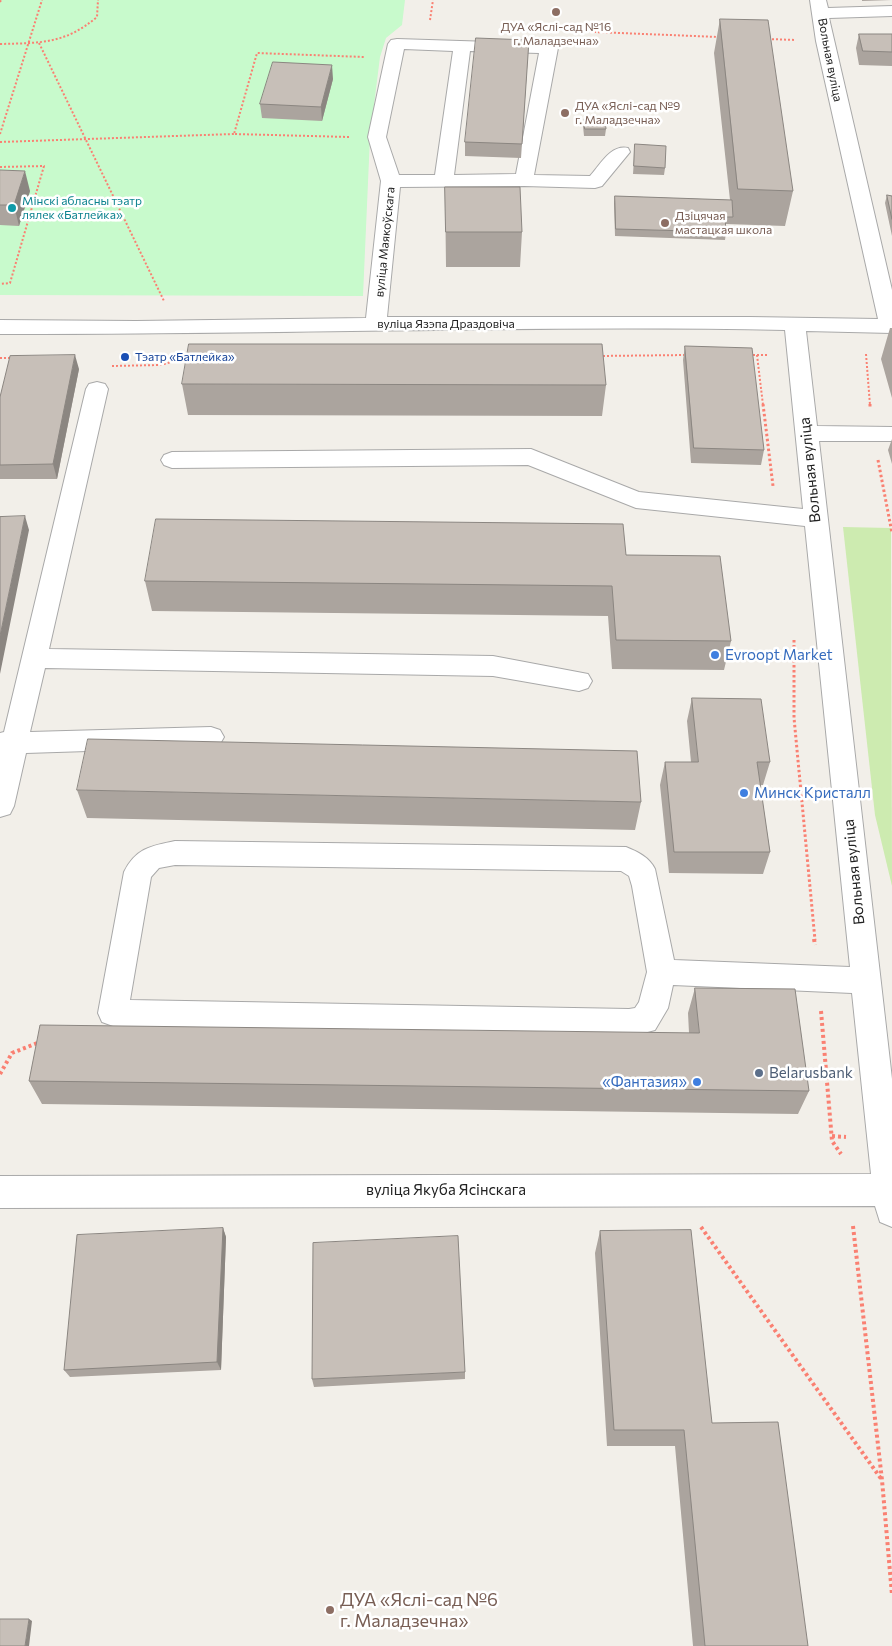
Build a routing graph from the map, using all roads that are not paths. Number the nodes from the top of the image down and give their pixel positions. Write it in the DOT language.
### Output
graph roads {
  1 [pos="819,6"];
  2 [pos="892,11"];
  3 [pos="462,46"];
  4 [pos="621,152"];
  5 [pos="444,180"];
  6 [pos="524,180"];
  7 [pos="391,182"];
  8 [pos="376,324"];
  9 [pos="795,324"];
  10 [pos="891,326"];
  11 [pos="0,327"];
  12 [pos="97,390"];
  13 [pos="806,433"];
  14 [pos="892,434"];
  15 [pos="172,460"];
  16 [pos="816,519"];
  17 [pos="34,658"];
  18 [pos="579,681"];
  19 [pos="211,737"];
  20 [pos="7,742"];
  21 [pos="0,806"];
  22 [pos="662,972"];
  23 [pos="866,982"];
  24 [pos="0,1192"];
  25 [pos="891,1197"];
  1 -- 2 [label="street"];
  1 -- 10 [label="street, Вольная вуліца"];
  3 -- 5 [label="street"];
  3 -- 6 [label="street"];
  3 -- 7 [label="street, вуліца Маякоўскага"];
  4 -- 6 [label="street"];
  5 -- 6 [label="street"];
  5 -- 7 [label="street"];
  7 -- 8 [label="street, вуліца Маякоўскага"];
  8 -- 9 [label="street, вуліца Язэпа Драздовіча"];
  8 -- 11 [label="street, вуліца Язэпа Драздовіча"];
  9 -- 10 [label="street, вуліца Язэпа Драздовіча"];
  9 -- 13 [label="street, Вольная вуліца"];
  12 -- 17 [label="street"];
  13 -- 14 [label="street"];
  13 -- 16 [label="street, Вольная вуліца"];
  15 -- 16 [label="street"];
  16 -- 23 [label="street, Вольная вуліца"];
  17 -- 18 [label="street"];
  17 -- 20 [label="street"];
  19 -- 20 [label="street"];
  20 -- 21 [label="street"];
  22 -- 22 [label="street"];
  22 -- 23 [label="street"];
  23 -- 25 [label="street, Вольная вуліца"];
  24 -- 25 [label="street, вуліца Якуба Ясінскага"];
}
